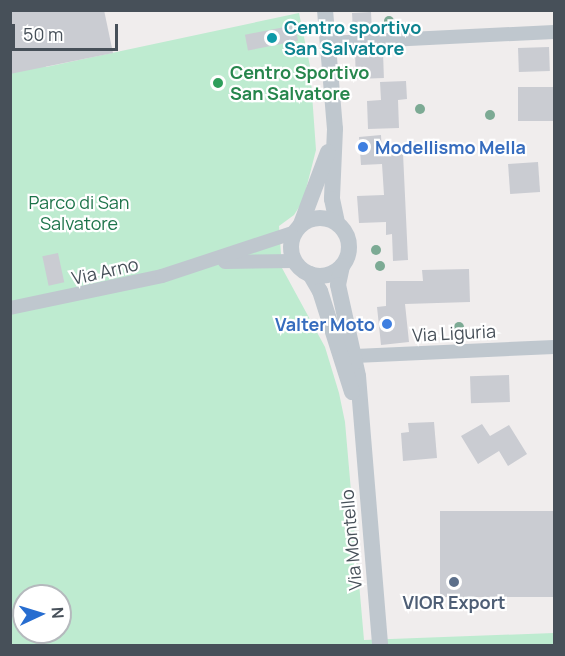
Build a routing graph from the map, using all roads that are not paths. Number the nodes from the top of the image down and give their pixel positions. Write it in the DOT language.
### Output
graph roads {
  1 [pos="325,10"];
  2 [pos="555,32"];
  3 [pos="328,43"];
  4 [pos="335,129"];
  5 [pos="337,223"];
  6 [pos="298,228"];
  7 [pos="294,261"];
  8 [pos="206,264"];
  9 [pos="342,266"];
  10 [pos="310,274"];
  11 [pos="320,291"];
  12 [pos="10,308"];
  13 [pos="555,346"];
  14 [pos="355,356"];
  15 [pos="361,430"];
  16 [pos="380,645"];
  1 -- 3 [label="street"];
  2 -- 3 [label="street"];
  3 -- 4 [label="street"];
  4 -- 5 [label="street"];
  4 -- 6 [label="street"];
  5 -- 6 [label="street"];
  5 -- 9 [label="street"];
  6 -- 7 [label="street"];
  6 -- 8 [label="street, Via Arno"];
  7 -- 8 [label="street, Via Arno"];
  7 -- 10 [label="street"];
  8 -- 12 [label="street, Via Arno"];
  9 -- 10 [label="street"];
  9 -- 14 [label="street, Via Montello"];
  10 -- 11 [label="street, Via Montello"];
  11 -- 14 [label="street, Via Montello"];
  11 -- 15 [label="street, Via Montello"];
  13 -- 14 [label="street, Via Liguria"];
  14 -- 15 [label="street, Via Montello"];
  15 -- 16 [label="street, Via Montello"];
}
